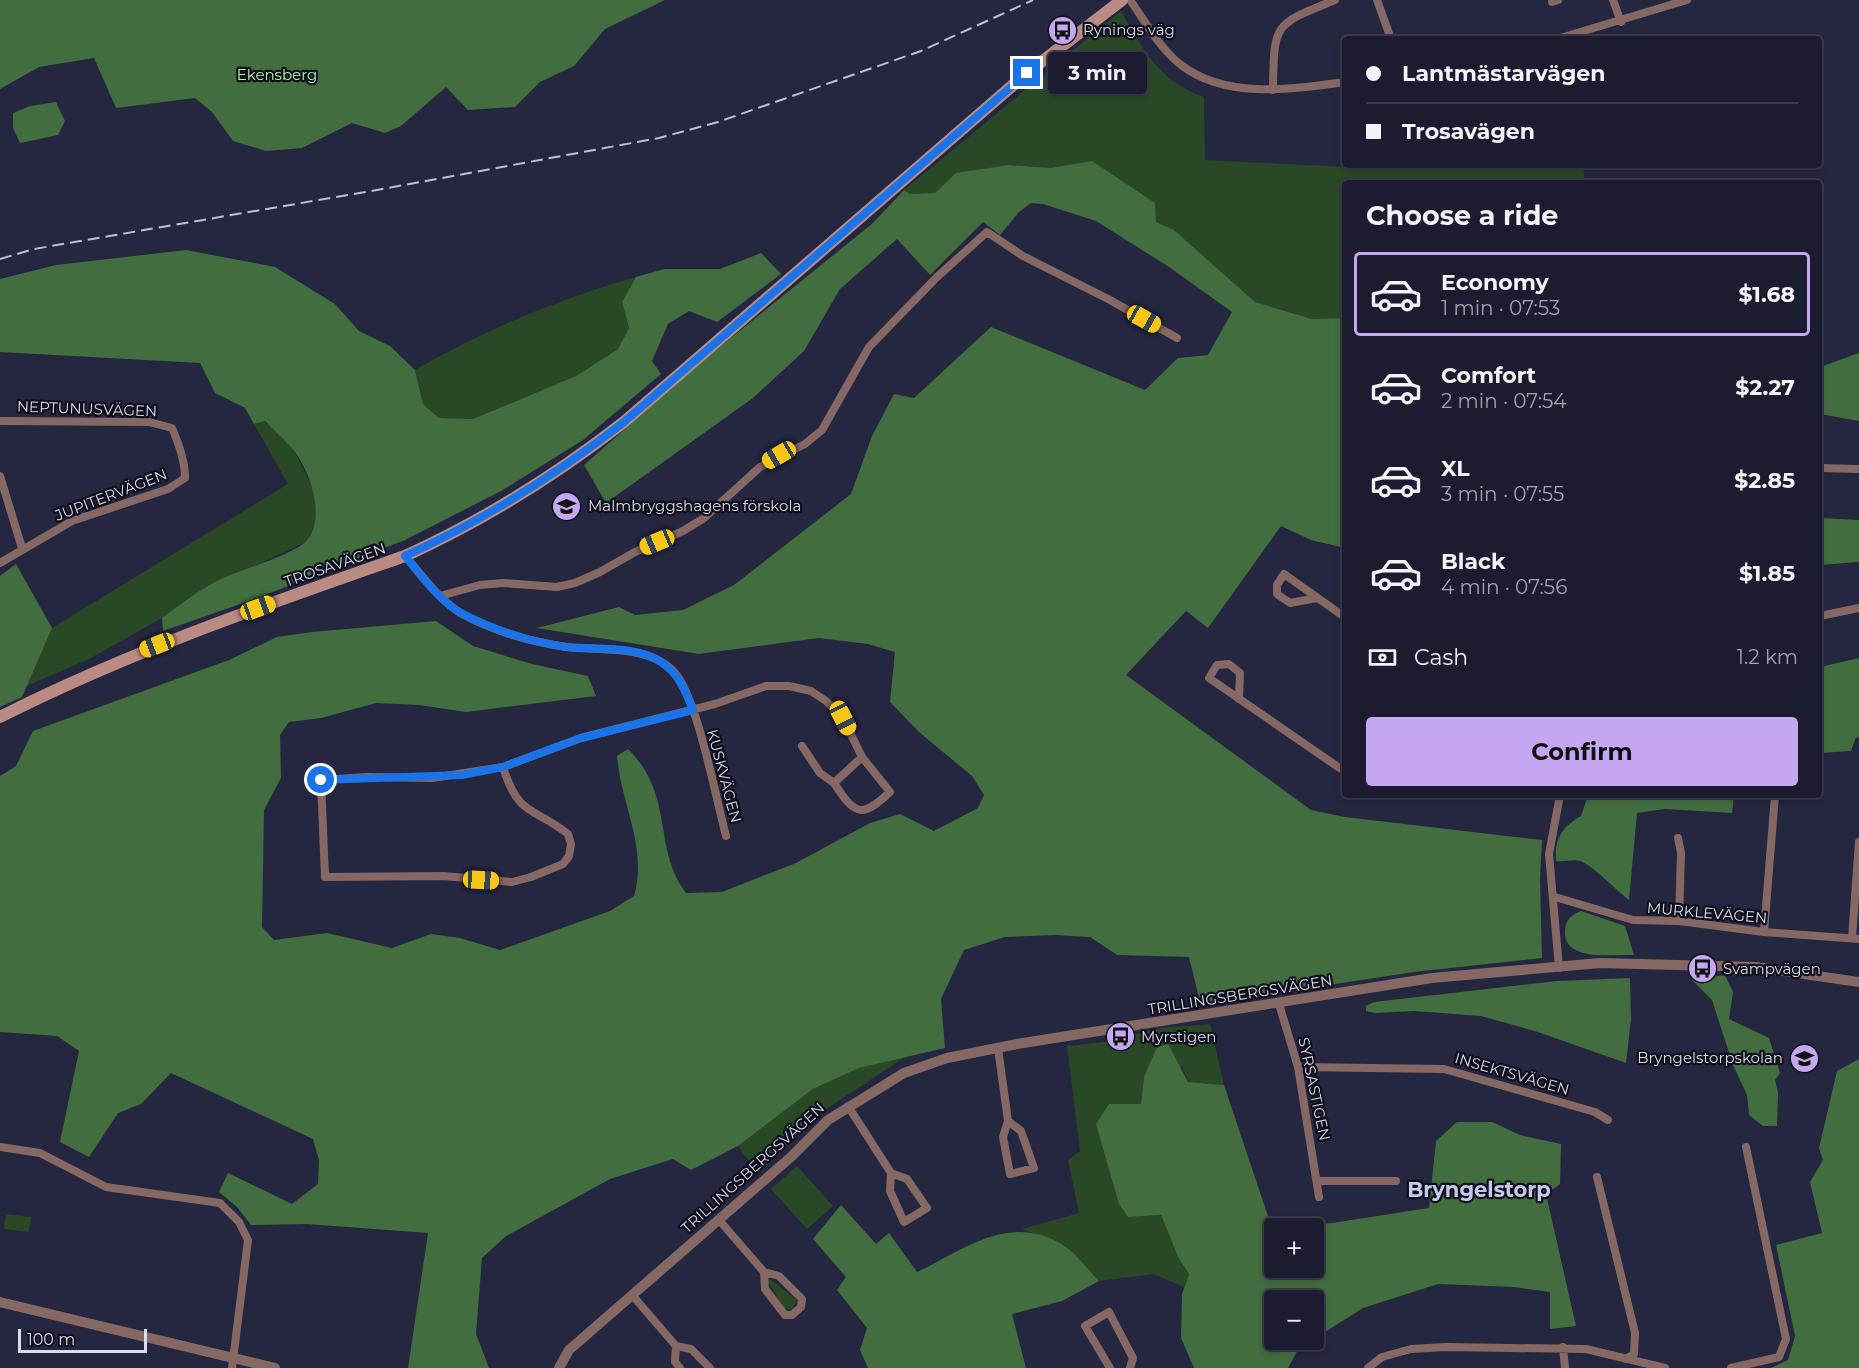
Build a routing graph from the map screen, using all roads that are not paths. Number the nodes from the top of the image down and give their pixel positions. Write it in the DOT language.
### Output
graph roads {
  1 [pos="1122,0"];
  2 [pos="1130,0"];
  3 [pos="1335,0"];
  4 [pos="1377,0"];
  5 [pos="1613,0"];
  6 [pos="1688,0"];
  7 [pos="1621,22"];
  8 [pos="1390,36"];
  9 [pos="1568,36"];
  10 [pos="1342,82"];
  11 [pos="1273,90"];
  12 [pos="1177,338"];
  13 [pos="0,421"];
  14 [pos="172,428"];
  15 [pos="1822,468"];
  16 [pos="1859,469"];
  17 [pos="0,476"];
  18 [pos="22,548"];
  19 [pos="405,556"];
  20 [pos="0,563"];
  21 [pos="440,596"];
  22 [pos="1317,598"];
  23 [pos="1859,609"];
  24 [pos="1342,615"];
  25 [pos="1822,616"];
  26 [pos="1239,699"];
  27 [pos="693,710"];
  28 [pos="0,717"];
  29 [pos="802,746"];
  30 [pos="862,757"];
  31 [pos="503,767"];
  32 [pos="1342,769"];
  33 [pos="834,783"];
  34 [pos="1559,798"];
  35 [pos="1775,798"];
  36 [pos="726,836"];
  37 [pos="1678,838"];
  38 [pos="1859,842"];
  39 [pos="1555,897"];
  40 [pos="1679,921"];
  41 [pos="1764,932"];
  42 [pos="1855,938"];
  43 [pos="1559,968"];
  44 [pos="1859,982"];
  45 [pos="1279,1004"];
  46 [pos="998,1048"];
  47 [pos="1298,1067"];
  48 [pos="848,1106"];
  49 [pos="1608,1120"];
  50 [pos="1008,1121"];
  51 [pos="0,1147"];
  52 [pos="1746,1147"];
  53 [pos="891,1173"];
  54 [pos="1597,1178"];
  55 [pos="1318,1181"];
  56 [pos="1396,1181"];
  57 [pos="1319,1197"];
  58 [pos="718,1220"];
  59 [pos="764,1272"];
  60 [pos="633,1296"];
  61 [pos="0,1302"];
  62 [pos="676,1346"];
  63 [pos="1563,1347"];
  64 [pos="1626,1359"];
  65 [pos="233,1363"];
  66 [pos="275,1368"];
  67 [pos="559,1368"];
  68 [pos="680,1368"];
  69 [pos="710,1368"];
  70 [pos="1110,1368"];
  71 [pos="1130,1368"];
  72 [pos="1368,1368"];
  73 [pos="1565,1368"];
  74 [pos="1665,1368"];
  75 [pos="1731,1368"];
  1 -- 19 [label="main road, TROSAVÄGEN"];
  2 -- 11 [label="street"];
  3 -- 11 [label="street"];
  4 -- 8 [label="street"];
  5 -- 7 [label="street"];
  6 -- 7 [label="street"];
  7 -- 9 [label="street"];
  10 -- 11 [label="street"];
  12 -- 21 [label="street"];
  13 -- 14 [label="street, NEPTUNUSVÄGEN"];
  14 -- 18 [label="street, JUPITERVÄGEN"];
  15 -- 16 [label="street"];
  17 -- 18 [label="street"];
  18 -- 20 [label="street, JUPITERVÄGEN"];
  19 -- 21 [label="street, KUSKVÄGEN"];
  19 -- 28 [label="main road, TROSAVÄGEN"];
  21 -- 27 [label="street, KUSKVÄGEN"];
  22 -- 22 [label="street"];
  22 -- 24 [label="street"];
  23 -- 25 [label="street"];
  26 -- 26 [label="street"];
  26 -- 32 [label="street"];
  27 -- 30 [label="street"];
  27 -- 31 [label="street"];
  27 -- 36 [label="street, KUSKVÄGEN"];
  29 -- 33 [label="street"];
  30 -- 33 [label="street"];
  30 -- 33 [label="street"];
  31 -- 31 [label="street"];
  34 -- 39 [label="street"];
  35 -- 41 [label="street"];
  37 -- 40 [label="street"];
  38 -- 42 [label="street"];
  39 -- 40 [label="street, MURKLEVÄGEN"];
  39 -- 43 [label="street"];
  40 -- 41 [label="street, MURKLEVÄGEN"];
  41 -- 42 [label="street, MURKLEVÄGEN"];
  43 -- 44 [label="street, TRILLINGSBERGSVÄGEN"];
  43 -- 45 [label="street, TRILLINGSBERGSVÄGEN"];
  45 -- 46 [label="street, TRILLINGSBERGSVÄGEN"];
  45 -- 47 [label="street, SYRSASTIGEN"];
  46 -- 48 [label="street, TRILLINGSBERGSVÄGEN"];
  46 -- 50 [label="street"];
  47 -- 49 [label="street, INSEKTSVÄGEN"];
  47 -- 55 [label="street, SYRSASTIGEN"];
  48 -- 53 [label="street"];
  48 -- 58 [label="street, TRILLINGSBERGSVÄGEN"];
  50 -- 50 [label="street"];
  51 -- 65 [label="street"];
  52 -- 75 [label="street"];
  53 -- 53 [label="street"];
  54 -- 64 [label="street"];
  55 -- 56 [label="street"];
  55 -- 57 [label="street, SYRSASTIGEN"];
  58 -- 59 [label="street"];
  58 -- 60 [label="street, TRILLINGSBERGSVÄGEN"];
  59 -- 59 [label="street"];
  60 -- 62 [label="street"];
  60 -- 67 [label="street, TRILLINGSBERGSVÄGEN"];
  61 -- 65 [label="street"];
  62 -- 68 [label="street"];
  62 -- 69 [label="street"];
  63 -- 64 [label="street"];
  63 -- 72 [label="street"];
  63 -- 73 [label="street"];
  64 -- 74 [label="street"];
  65 -- 66 [label="street"];
  70 -- 71 [label="street"];
}
